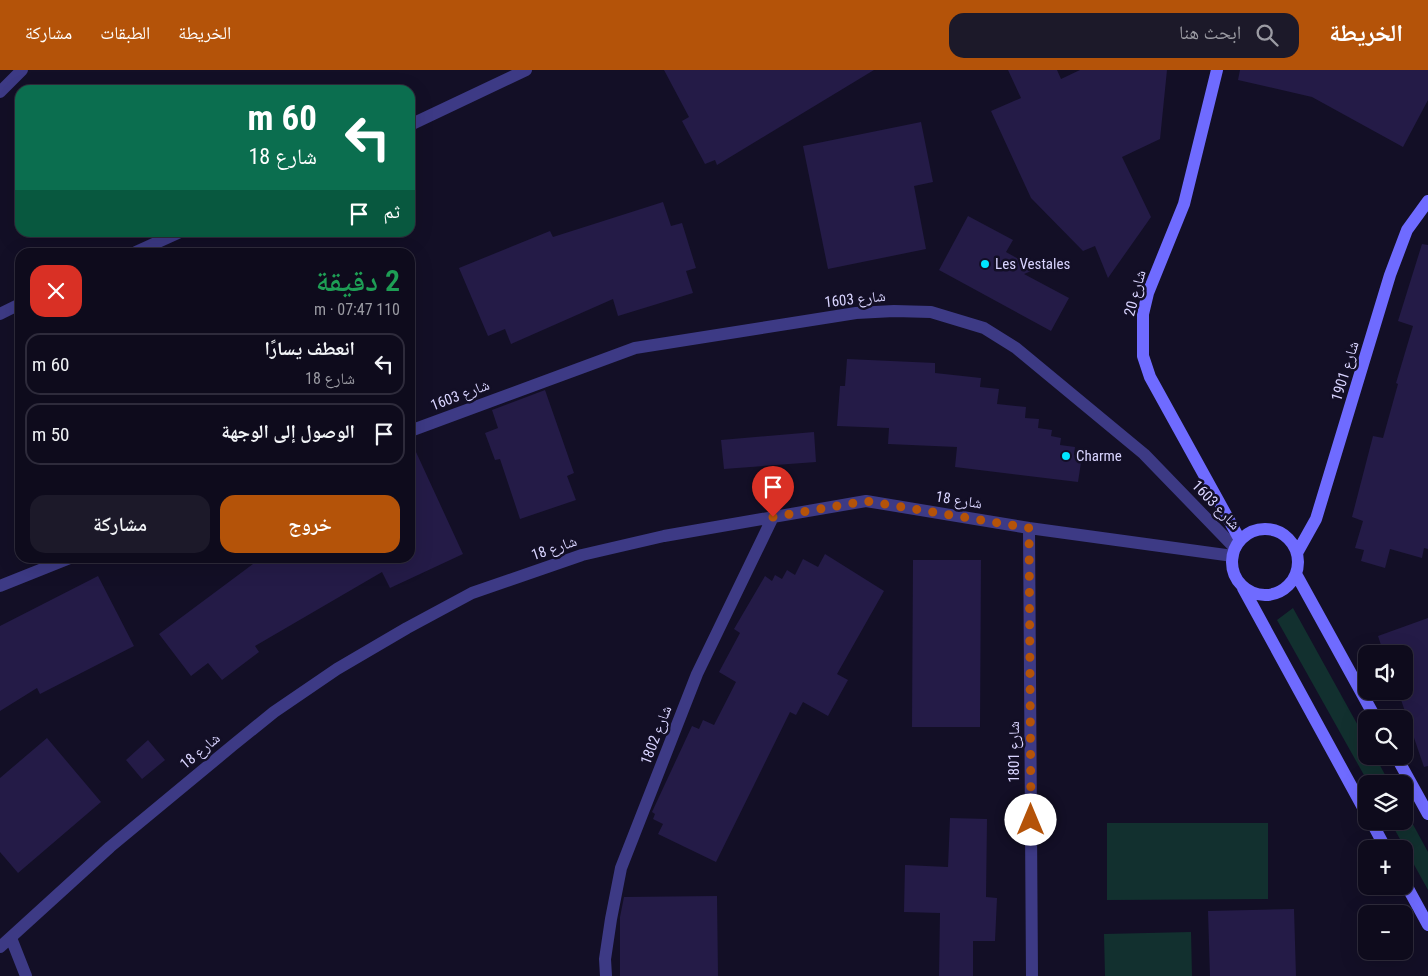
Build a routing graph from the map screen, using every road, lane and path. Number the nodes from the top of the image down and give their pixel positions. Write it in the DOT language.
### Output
graph roads {
  1 [pos="22,70"];
  2 [pos="526,70"];
  3 [pos="1217,70"];
  4 [pos="0,92"];
  5 [pos="415,123"];
  6 [pos="1428,201"];
  7 [pos="169,237"];
  8 [pos="145,248"];
  9 [pos="15,306"];
  10 [pos="0,314"];
  11 [pos="415,429"];
  12 [pos="773,517"];
  13 [pos="1029,528"];
  14 [pos="1236,548"];
  15 [pos="1297,554"];
  16 [pos="58,563"];
  17 [pos="1296,574"];
  18 [pos="0,586"];
  19 [pos="1243,588"];
  20 [pos="1371,710"];
  21 [pos="1401,765"];
  22 [pos="1358,798"];
  23 [pos="1428,814"];
  24 [pos="1411,895"];
  25 [pos="1428,926"];
  26 [pos="11,938"];
  27 [pos="0,947"];
  28 [pos="26,976"];
  29 [pos="606,976"];
  30 [pos="1032,976"];
  1 -- 4 [label="street"];
  2 -- 5 [label="street"];
  3 -- 14 [label="street, شارع 20"];
  6 -- 15 [label="street, شارع 1901"];
  7 -- 8 [label="street"];
  9 -- 10 [label="street"];
  11 -- 14 [label="street, شارع 1603"];
  12 -- 13 [label="street, شارع 18"];
  12 -- 26 [label="street, شارع 18"];
  12 -- 29 [label="street, شارع 1802"];
  13 -- 14 [label="street, شارع 18"];
  13 -- 30 [label="street, شارع 1801"];
  14 -- 15 [label="street"];
  14 -- 19 [label="street"];
  15 -- 17 [label="street"];
  16 -- 18 [label="street"];
  17 -- 19 [label="street"];
  17 -- 20 [label="street"];
  19 -- 22 [label="street"];
  21 -- 23 [label="street"];
  24 -- 25 [label="street"];
  26 -- 27 [label="street, شارع 18"];
  26 -- 28 [label="street"];
}
